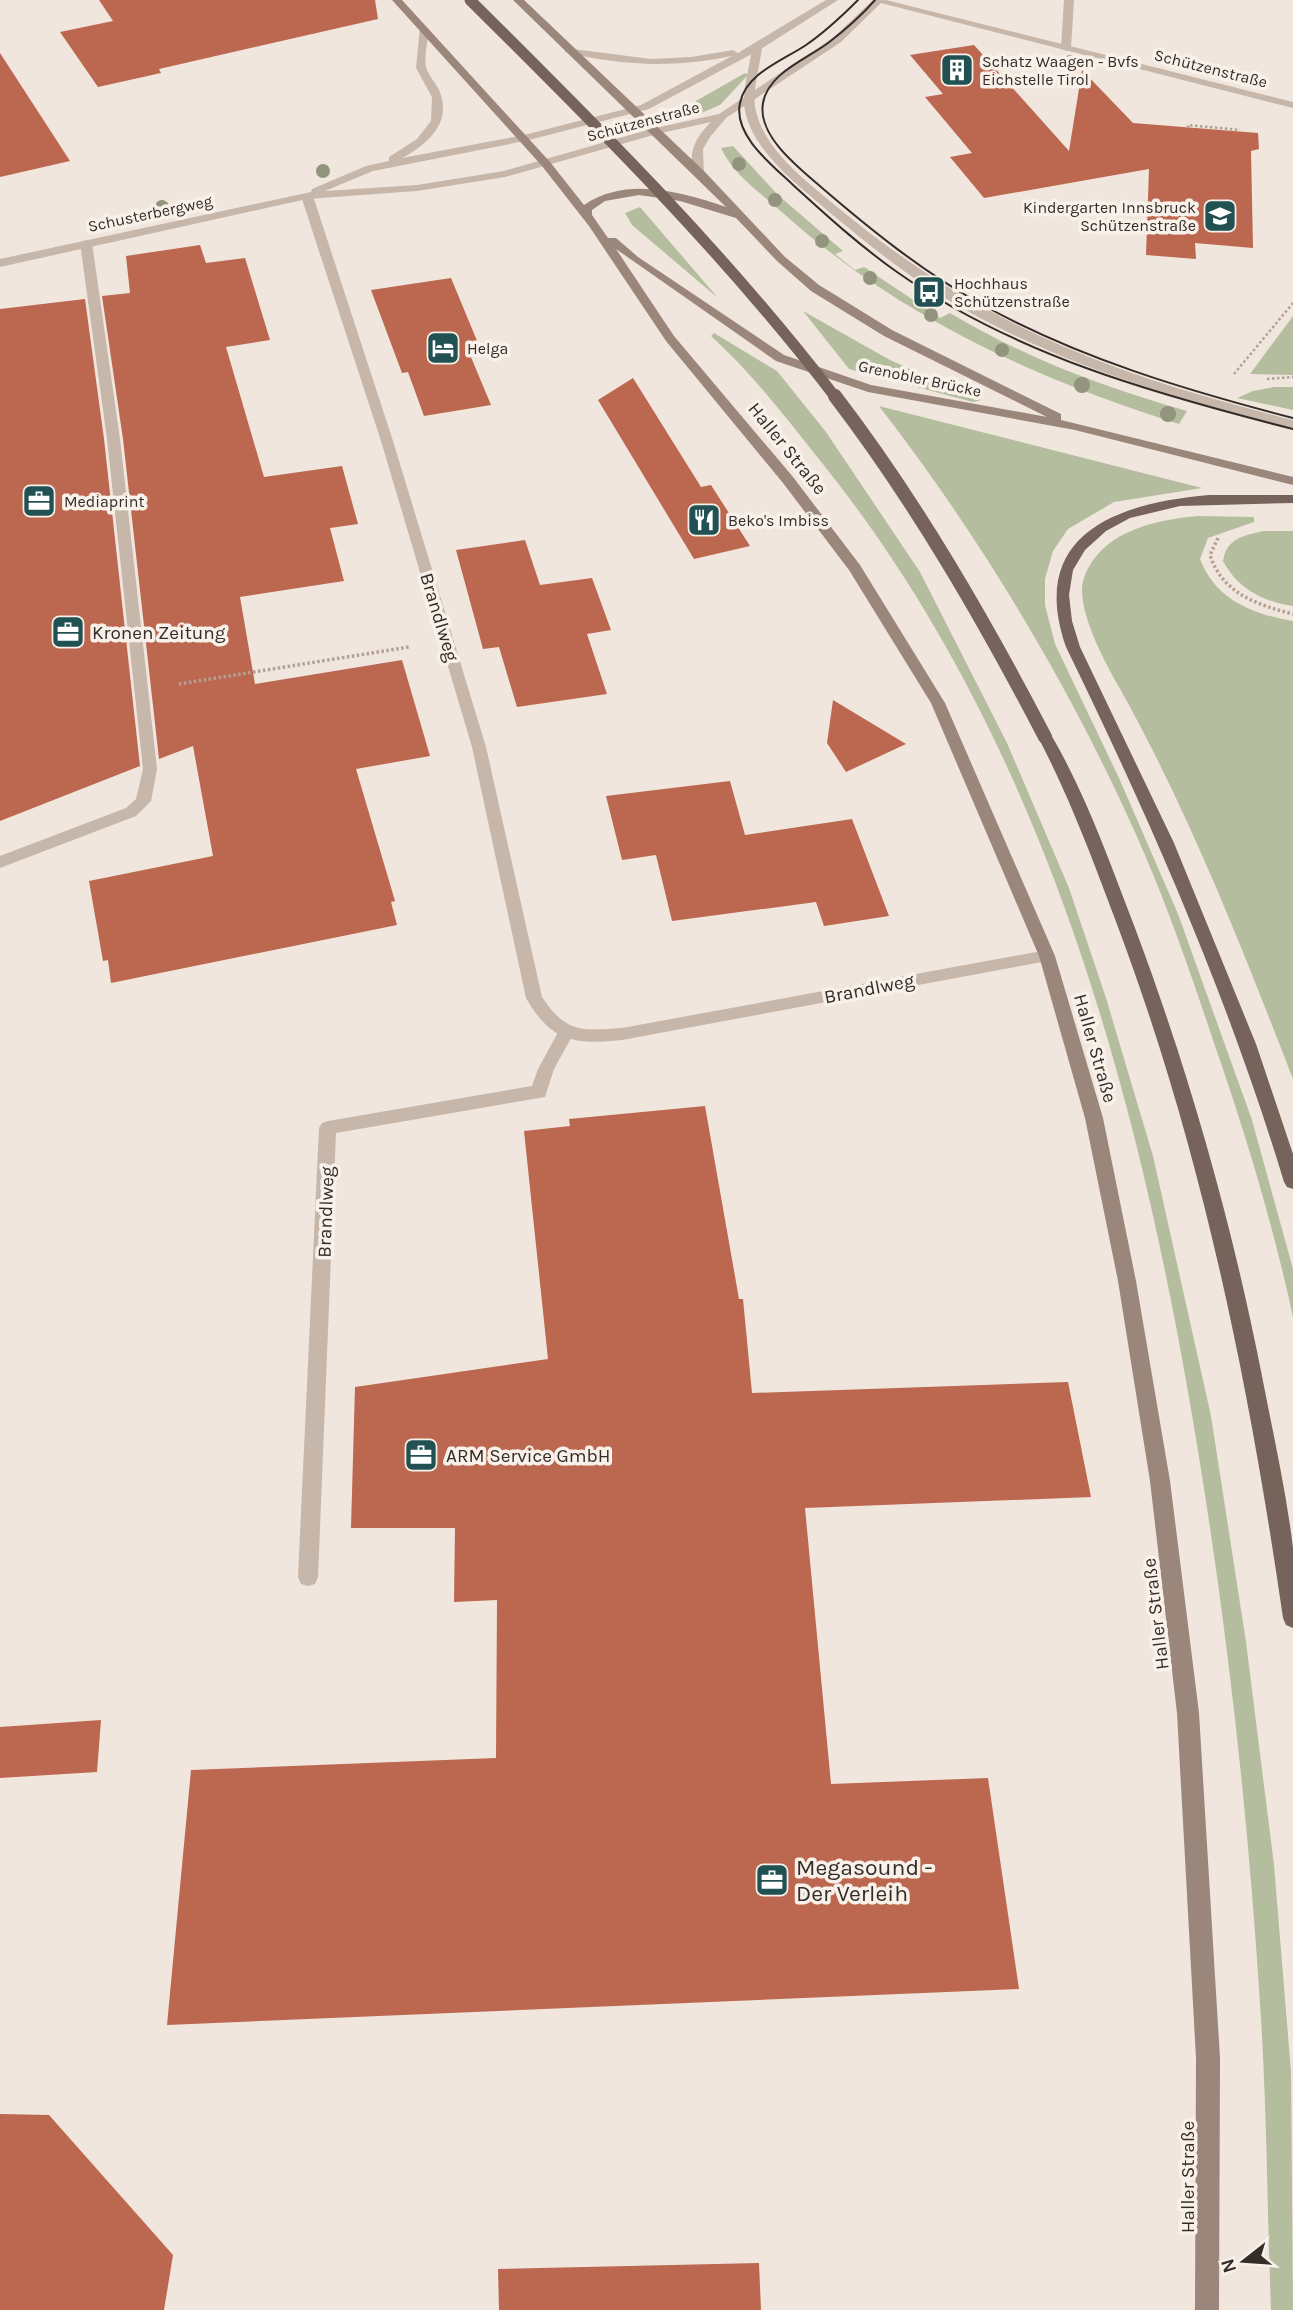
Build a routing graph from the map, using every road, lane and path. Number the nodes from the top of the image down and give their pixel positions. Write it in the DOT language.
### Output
graph roads {
  1 [pos="397,0"];
  2 [pos="470,0"];
  3 [pos="518,0"];
  4 [pos="833,0"];
  5 [pos="878,0"];
  6 [pos="1069,0"];
  7 [pos="424,29"];
  8 [pos="757,47"];
  9 [pos="1066,48"];
  10 [pos="569,50"];
  11 [pos="748,101"];
  12 [pos="1293,105"];
  13 [pos="633,110"];
  14 [pos="723,116"];
  15 [pos="655,131"];
  16 [pos="525,138"];
  17 [pos="546,164"];
  18 [pos="370,168"];
  19 [pos="700,173"];
  20 [pos="307,196"];
  21 [pos="739,217"];
  22 [pos="589,220"];
  23 [pos="86,243"];
  24 [pos="0,263"];
  25 [pos="1293,303"];
  26 [pos="1232,377"];
  27 [pos="1293,424"];
  28 [pos="1075,426"];
  29 [pos="1293,481"];
  30 [pos="1293,499"];
  31 [pos="1222,535"];
  32 [pos="1293,614"];
  33 [pos="411,647"];
  34 [pos="167,686"];
  35 [pos="0,862"];
  36 [pos="1047,956"];
  37 [pos="567,1031"];
  38 [pos="1293,1182"];
  39 [pos="308,1577"];
  40 [pos="1293,1618"];
  41 [pos="1207,2310"];
  1 -- 7 [label="main road, Haller Straße"];
  2 -- 40 [label="main road, bridge"];
  3 -- 10 [label="main road"];
  4 -- 8 [label="street, Schützenstraße"];
  5 -- 9 [label="street, Schützenstraße"];
  5 -- 11 [label="street, Schützenstraße"];
  6 -- 9 [label="street"];
  7 -- 16 [label="main road, Haller Straße"];
  7 -- 18 [label="street"];
  8 -- 10 [label="street"];
  8 -- 11 [label="street"];
  8 -- 13 [label="street, Schützenstraße"];
  9 -- 12 [label="street, Schützenstraße"];
  10 -- 13 [label="main road"];
  11 -- 14 [label="street, Schützenstraße"];
  11 -- 27 [label="street"];
  13 -- 15 [label="main road"];
  13 -- 16 [label="street, Schützenstraße"];
  14 -- 15 [label="street, Schützenstraße"];
  14 -- 19 [label="street"];
  15 -- 17 [label="street, Schützenstraße"];
  15 -- 19 [label="main road"];
  16 -- 17 [label="main road, Haller Straße"];
  16 -- 18 [label="street, Schusterbergweg"];
  17 -- 20 [label="street, Schusterbergweg"];
  17 -- 22 [label="main road, Haller Straße"];
  18 -- 20 [label="street, Schusterbergweg"];
  19 -- 21 [label="main road"];
  20 -- 23 [label="street, Schusterbergweg"];
  20 -- 37 [label="street, Brandlweg"];
  21 -- 22 [label="main road"];
  21 -- 28 [label="main road, Grenobler Brücke"];
  22 -- 28 [label="main road, Grenobler Brücke"];
  22 -- 36 [label="main road, Haller Straße"];
  23 -- 24 [label="street, Schusterbergweg"];
  23 -- 35 [label="street"];
  25 -- 26 [label="path"];
  28 -- 29 [label="main road, Grenobler Brücke"];
  30 -- 38 [label="main road"];
  31 -- 32 [label="path"];
  33 -- 34 [label="path"];
  36 -- 37 [label="street, Brandlweg"];
  36 -- 41 [label="main road, Haller Straße"];
  37 -- 39 [label="street, Brandlweg"];
}
